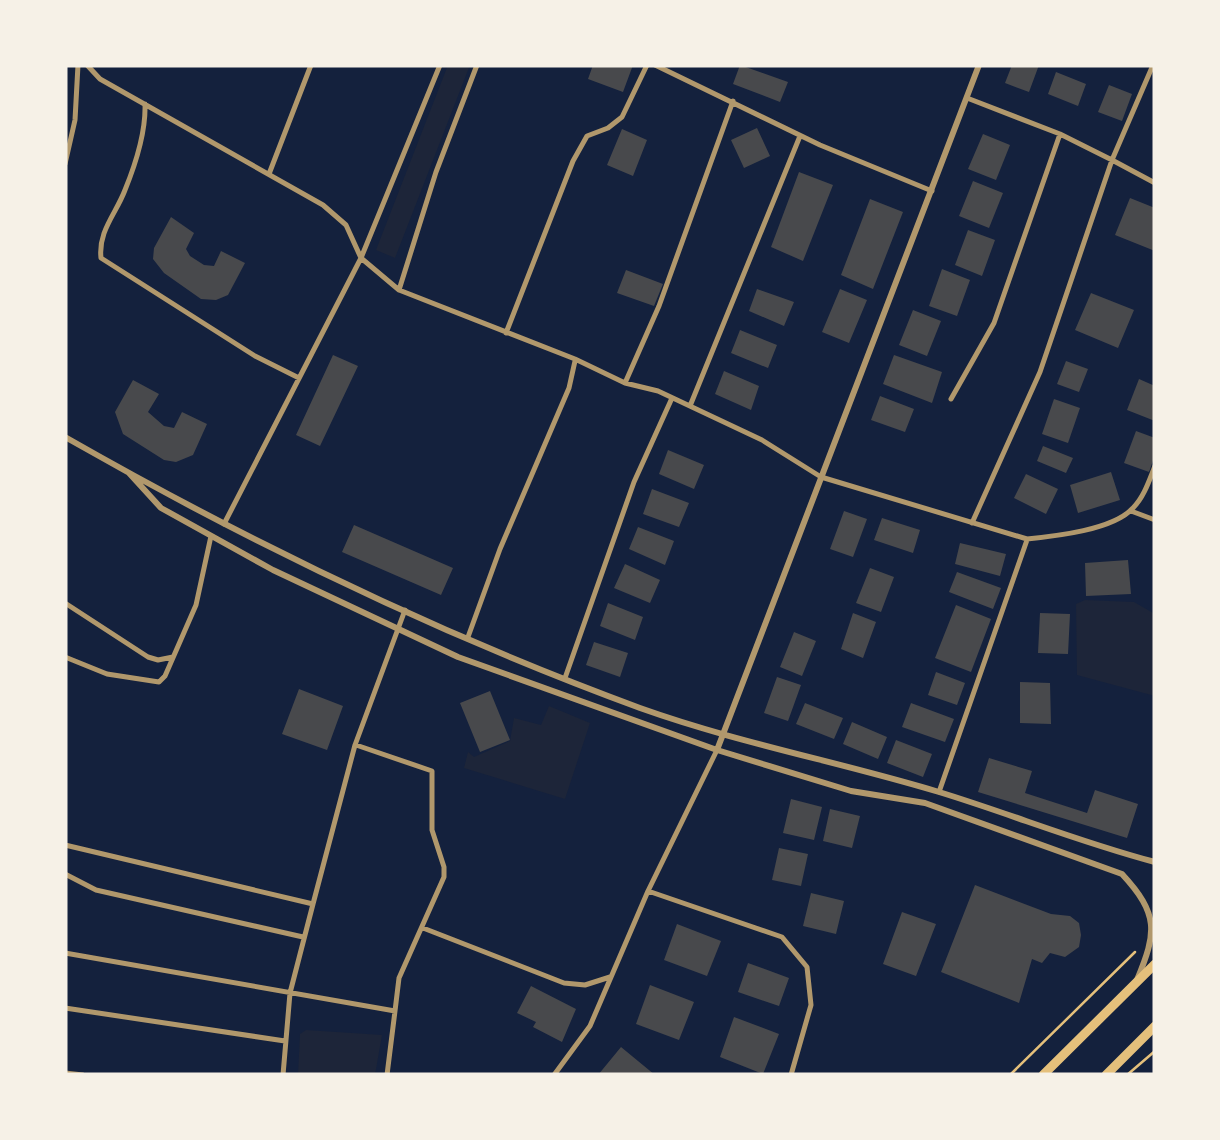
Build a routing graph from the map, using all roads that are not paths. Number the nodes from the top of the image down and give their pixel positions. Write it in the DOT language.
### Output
graph roads {
  1 [pos="78,65"];
  2 [pos="86,65"];
  3 [pos="310,65"];
  4 [pos="440,65"];
  5 [pos="478,65"];
  6 [pos="647,65"];
  7 [pos="655,65"];
  8 [pos="979,65"];
  9 [pos="1153,65"];
  10 [pos="966,98"];
  11 [pos="733,101"];
  12 [pos="146,104"];
  13 [pos="800,134"];
  14 [pos="1060,134"];
  15 [pos="1112,160"];
  16 [pos="65,164"];
  17 [pos="269,174"];
  18 [pos="1155,183"];
  19 [pos="932,191"];
  20 [pos="361,258"];
  21 [pos="399,290"];
  22 [pos="506,332"];
  23 [pos="575,359"];
  24 [pos="299,378"];
  25 [pos="625,383"];
  26 [pos="672,398"];
  27 [pos="951,398"];
  28 [pos="690,406"];
  29 [pos="65,436"];
  30 [pos="1155,466"];
  31 [pos="129,473"];
  32 [pos="821,477"];
  33 [pos="1131,511"];
  34 [pos="1155,520"];
  35 [pos="972,522"];
  36 [pos="224,524"];
  37 [pos="211,536"];
  38 [pos="1027,540"];
  39 [pos="65,603"];
  40 [pos="405,610"];
  41 [pos="397,630"];
  42 [pos="468,637"];
  43 [pos="65,657"];
  44 [pos="173,657"];
  45 [pos="565,678"];
  46 [pos="723,735"];
  47 [pos="355,745"];
  48 [pos="716,750"];
  49 [pos="939,792"];
  50 [pos="65,846"];
  51 [pos="1155,862"];
  52 [pos="65,874"];
  53 [pos="648,891"];
  54 [pos="312,904"];
  55 [pos="422,928"];
  56 [pos="304,938"];
  57 [pos="65,954"];
  58 [pos="1155,964"];
  59 [pos="613,976"];
  60 [pos="1135,984"];
  61 [pos="290,993"];
  62 [pos="65,1008"];
  63 [pos="395,1011"];
  64 [pos="1155,1026"];
  65 [pos="285,1041"];
  66 [pos="65,1073"];
  67 [pos="82,1075"];
  68 [pos="283,1075"];
  69 [pos="387,1075"];
  70 [pos="554,1075"];
  71 [pos="791,1075"];
  72 [pos="1043,1075"];
  73 [pos="1106,1075"];
  1 -- 16 [label="street"];
  2 -- 12 [label="street"];
  3 -- 17 [label="street"];
  4 -- 20 [label="street"];
  5 -- 21 [label="street"];
  6 -- 22 [label="street"];
  7 -- 11 [label="street"];
  8 -- 10 [label="street"];
  9 -- 15 [label="street"];
  10 -- 14 [label="street"];
  10 -- 19 [label="street"];
  11 -- 13 [label="street"];
  11 -- 25 [label="street"];
  12 -- 17 [label="street"];
  12 -- 24 [label="street"];
  13 -- 19 [label="street"];
  13 -- 28 [label="street"];
  14 -- 15 [label="street"];
  14 -- 27 [label="street"];
  15 -- 18 [label="street"];
  15 -- 35 [label="street"];
  17 -- 20 [label="street"];
  19 -- 32 [label="street"];
  20 -- 21 [label="street"];
  20 -- 24 [label="street"];
  21 -- 22 [label="street"];
  22 -- 23 [label="street"];
  23 -- 25 [label="street"];
  23 -- 42 [label="street"];
  24 -- 36 [label="street"];
  25 -- 26 [label="street"];
  26 -- 28 [label="street"];
  26 -- 45 [label="street"];
  28 -- 32 [label="street"];
  29 -- 31 [label="street"];
  30 -- 33 [label="street"];
  31 -- 36 [label="street"];
  31 -- 37 [label="street"];
  32 -- 35 [label="street"];
  32 -- 46 [label="street"];
  33 -- 34 [label="street"];
  33 -- 38 [label="street"];
  35 -- 38 [label="street"];
  36 -- 40 [label="street"];
  37 -- 41 [label="street"];
  37 -- 44 [label="street"];
  38 -- 49 [label="street"];
  39 -- 44 [label="street"];
  40 -- 41 [label="street"];
  40 -- 42 [label="street"];
  41 -- 47 [label="street"];
  41 -- 48 [label="street"];
  42 -- 45 [label="street"];
  43 -- 44 [label="street"];
  45 -- 46 [label="street"];
  46 -- 48 [label="street"];
  46 -- 49 [label="street"];
  47 -- 54 [label="street"];
  47 -- 55 [label="street"];
  48 -- 53 [label="street"];
  48 -- 60 [label="street"];
  49 -- 51 [label="street"];
  50 -- 54 [label="street"];
  52 -- 56 [label="street"];
  53 -- 59 [label="street"];
  53 -- 71 [label="street"];
  54 -- 56 [label="street"];
  55 -- 59 [label="street"];
  55 -- 63 [label="street"];
  56 -- 61 [label="street"];
  57 -- 61 [label="street"];
  58 -- 60 [label="highway"];
  59 -- 70 [label="street"];
  60 -- 72 [label="highway"];
  61 -- 63 [label="street"];
  61 -- 65 [label="street"];
  62 -- 65 [label="street"];
  63 -- 69 [label="street"];
  64 -- 73 [label="highway"];
  65 -- 68 [label="street"];
  66 -- 67 [label="street"];
}
